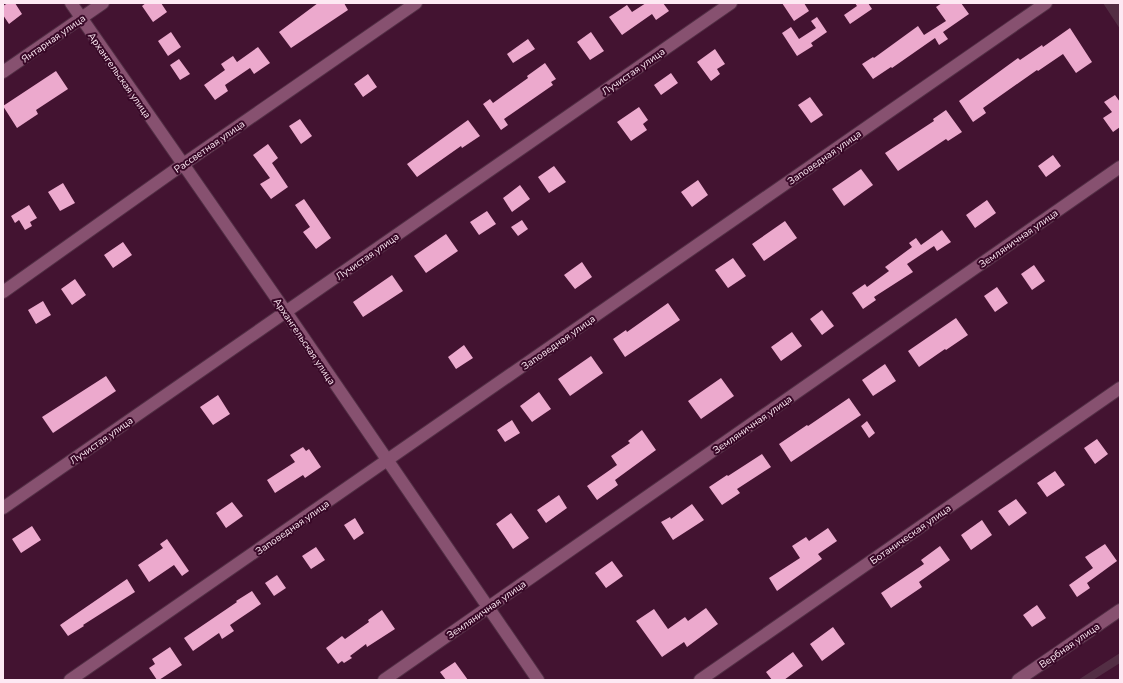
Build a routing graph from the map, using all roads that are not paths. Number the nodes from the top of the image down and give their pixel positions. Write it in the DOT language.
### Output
graph roads {
  1 [pos="71,3"];
  2 [pos="103,3"];
  3 [pos="416,3"];
  4 [pos="731,3"];
  5 [pos="1046,3"];
  6 [pos="81,18"];
  7 [pos="3,72"];
  8 [pos="182,165"];
  9 [pos="1120,167"];
  10 [pos="3,292"];
  11 [pos="286,312"];
  12 [pos="1120,388"];
  13 [pos="387,461"];
  14 [pos="3,508"];
  15 [pos="489,607"];
  16 [pos="1120,610"];
  17 [pos="70,680"];
  18 [pos="384,680"];
  19 [pos="538,680"];
  20 [pos="700,680"];
  21 [pos="1018,680"];
  1 -- 6 [label="street, Архангельская улица"];
  2 -- 6 [label="street, Янтарная улица"];
  3 -- 8 [label="street, Рассветная улица"];
  4 -- 11 [label="street, Лучистая улица"];
  5 -- 13 [label="street, Заповедная улица"];
  6 -- 7 [label="street, Янтарная улица"];
  6 -- 8 [label="street, Архангельская улица"];
  8 -- 10 [label="street, Рассветная улица"];
  8 -- 11 [label="street, Архангельская улица"];
  9 -- 15 [label="street, Земляничная улица"];
  11 -- 13 [label="street, Архангельская улица"];
  11 -- 14 [label="street, Лучистая улица"];
  12 -- 20 [label="street, Ботаническая улица"];
  13 -- 15 [label="street, Архангельская улица"];
  13 -- 17 [label="street, Заповедная улица"];
  15 -- 18 [label="street, Земляничная улица"];
  15 -- 19 [label="street, Архангельская улица"];
  16 -- 21 [label="street, Вербная улица"];
}
